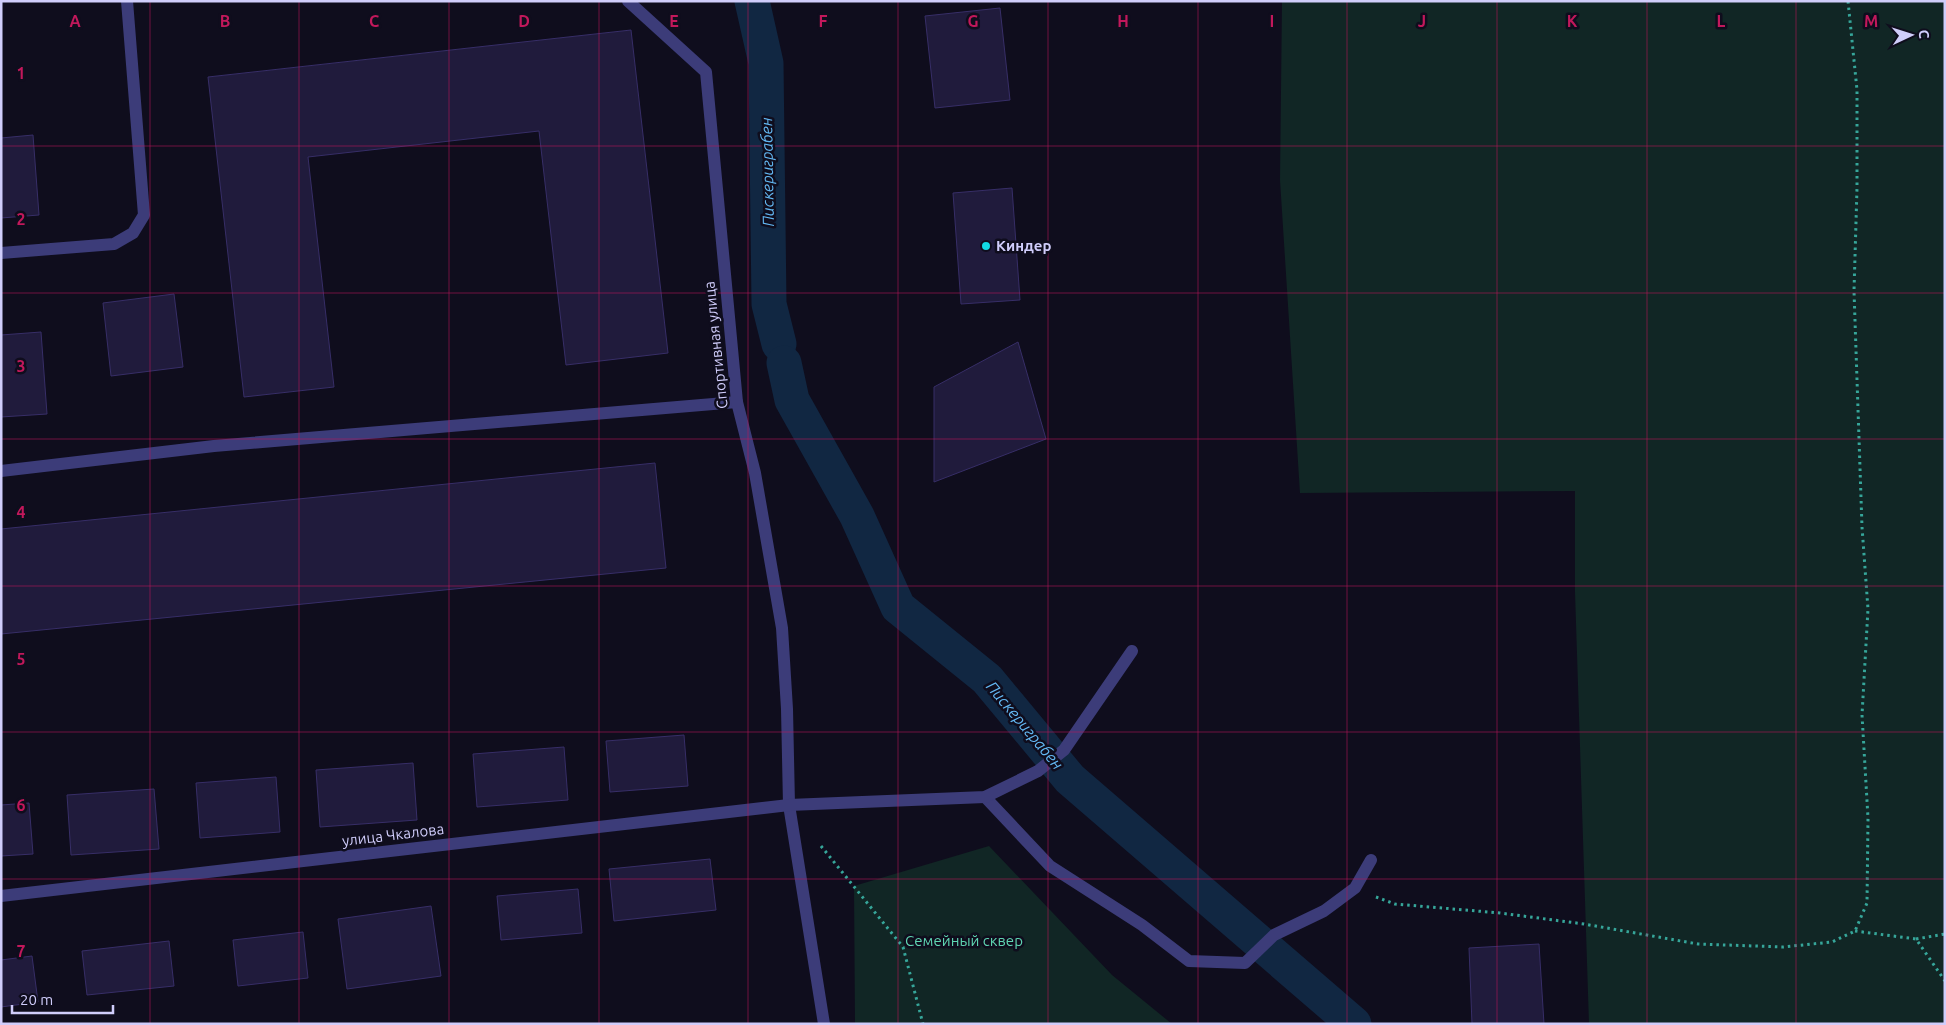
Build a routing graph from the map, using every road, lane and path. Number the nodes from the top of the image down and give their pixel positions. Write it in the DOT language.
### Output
graph roads {
  1 [pos="127,1"];
  2 [pos="628,1"];
  3 [pos="1848,1"];
  4 [pos="1,253"];
  5 [pos="737,402"];
  6 [pos="1,471"];
  7 [pos="1132,651"];
  8 [pos="985,797"];
  9 [pos="789,805"];
  10 [pos="819,842"];
  11 [pos="1371,860"];
  12 [pos="1355,888"];
  13 [pos="1,896"];
  14 [pos="1855,931"];
  15 [pos="1945,934"];
  16 [pos="1916,939"];
  17 [pos="1945,981"];
  18 [pos="824,1024"];
  19 [pos="923,1024"];
  1 -- 4 [label="street"];
  2 -- 5 [label="street, Спортивная улица"];
  3 -- 14 [label="path"];
  5 -- 6 [label="street"];
  5 -- 9 [label="street, Спортивная улица"];
  7 -- 8 [label="street"];
  8 -- 9 [label="street, улица Чкалова"];
  8 -- 12 [label="street"];
  9 -- 13 [label="street, улица Чкалова"];
  9 -- 18 [label="street, Спортивная улица"];
  10 -- 19 [label="path"];
  11 -- 12 [label="street"];
  12 -- 14 [label="path"];
  14 -- 16 [label="path"];
  15 -- 16 [label="path"];
  16 -- 17 [label="path"];
}
